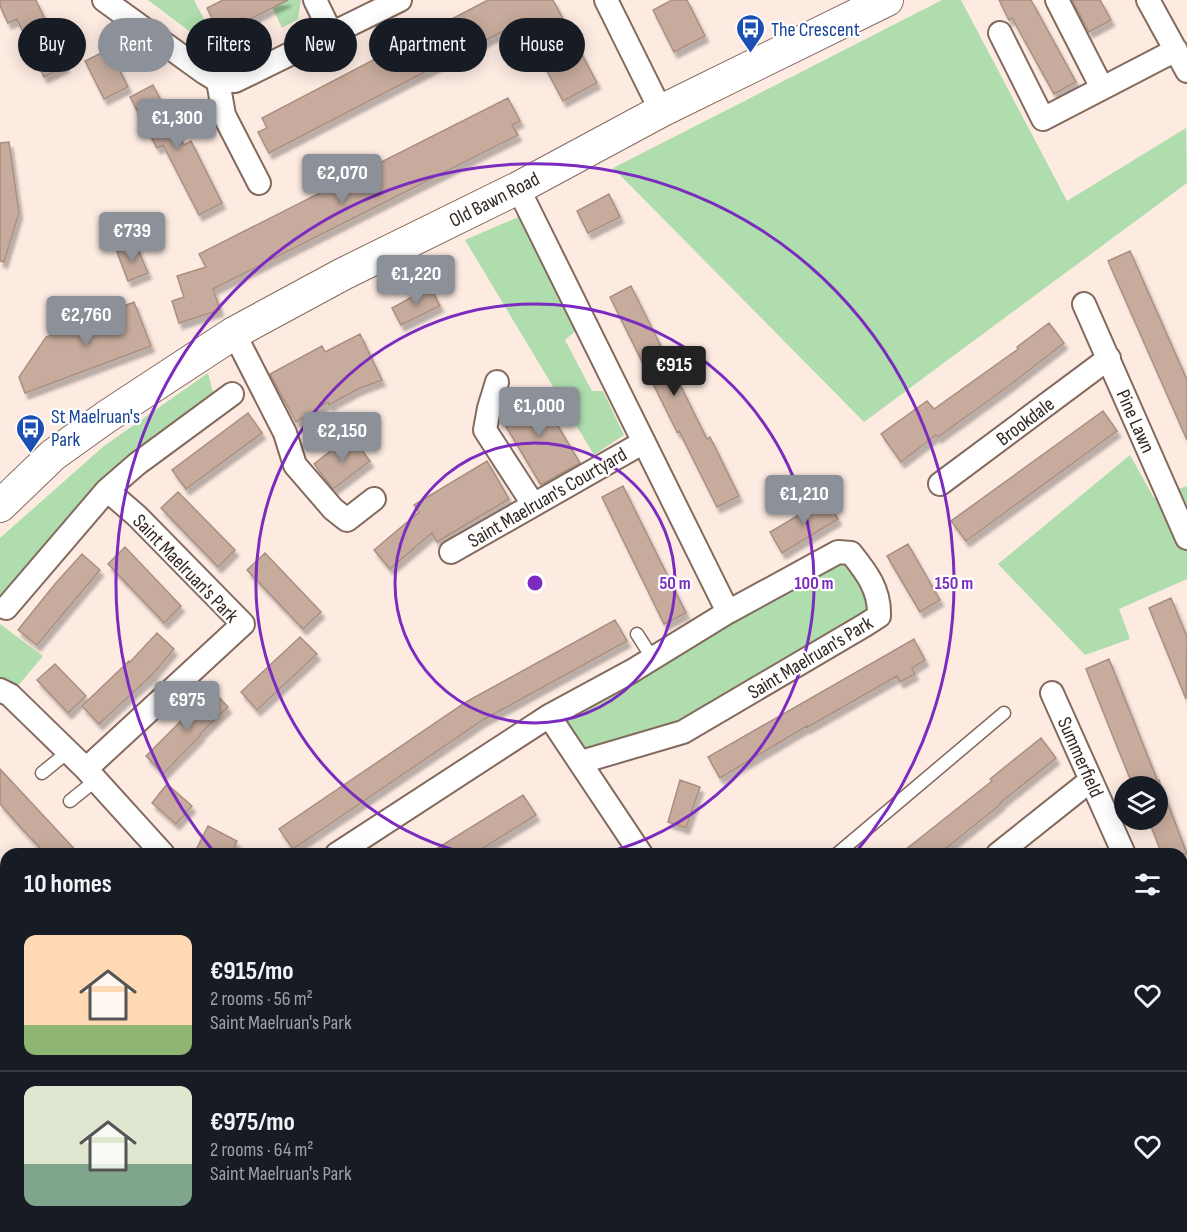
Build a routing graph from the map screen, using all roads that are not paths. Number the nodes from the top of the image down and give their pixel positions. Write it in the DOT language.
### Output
graph roads {
  1 [pos="104,0"];
  2 [pos="315,0"];
  3 [pos="400,0"];
  4 [pos="606,0"];
  5 [pos="887,0"];
  6 [pos="1057,0"];
  7 [pos="1148,0"];
  8 [pos="324,18"];
  9 [pos="357,22"];
  10 [pos="1000,33"];
  11 [pos="284,58"];
  12 [pos="1183,63"];
  13 [pos="218,81"];
  14 [pos="1102,88"];
  15 [pos="661,111"];
  16 [pos="260,183"];
  17 [pos="518,188"];
  18 [pos="1084,304"];
  19 [pos="234,333"];
  20 [pos="1109,358"];
  21 [pos="497,382"];
  22 [pos="232,394"];
  23 [pos="644,442"];
  24 [pos="940,484"];
  25 [pos="107,490"];
  26 [pos="374,499"];
  27 [pos="533,504"];
  28 [pos="0,506"];
  29 [pos="1187,538"];
  30 [pos="451,552"];
  31 [pos="6,608"];
  32 [pos="728,612"];
  33 [pos="637,634"];
  34 [pos="653,659"];
  35 [pos="0,690"];
  36 [pos="1052,693"];
  37 [pos="1004,713"];
  38 [pos="549,716"];
  39 [pos="69,752"];
  40 [pos="581,762"];
  41 [pos="42,772"];
  42 [pos="91,774"];
  43 [pos="1091,780"];
  44 [pos="70,801"];
  45 [pos="158,848"];
  46 [pos="346,848"];
  47 [pos="637,848"];
  48 [pos="844,848"];
  49 [pos="1006,848"];
  50 [pos="1121,848"];
  1 -- 13 [label="street"];
  2 -- 8 [label="street"];
  3 -- 9 [label="street"];
  4 -- 15 [label="street"];
  5 -- 15 [label="main road, Old Bawn Road"];
  6 -- 14 [label="street"];
  7 -- 12 [label="street"];
  10 -- 14 [label="street"];
  11 -- 13 [label="street"];
  12 -- 14 [label="street"];
  13 -- 16 [label="street"];
  15 -- 17 [label="main road, Old Bawn Road"];
  17 -- 19 [label="main road, Old Bawn Road"];
  17 -- 23 [label="street"];
  18 -- 20 [label="street, Pine Lawn"];
  19 -- 26 [label="street"];
  19 -- 28 [label="main road, Old Bawn Road"];
  20 -- 24 [label="street, Brookdale"];
  20 -- 29 [label="street, Pine Lawn"];
  21 -- 27 [label="street"];
  22 -- 25 [label="street"];
  23 -- 27 [label="street, Saint Maelruan's Courtyard"];
  23 -- 32 [label="street"];
  25 -- 31 [label="street"];
  25 -- 42 [label="street, Saint Maelruan's Park"];
  27 -- 30 [label="street, Saint Maelruan's Courtyard"];
  32 -- 34 [label="street, Saint Maelruan's Park"];
  32 -- 40 [label="street, Saint Maelruan's Park"];
  33 -- 34 [label="lane"];
  34 -- 38 [label="street, Saint Maelruan's Park"];
  35 -- 39 [label="street"];
  36 -- 43 [label="street, Summerfield"];
  37 -- 48 [label="lane"];
  38 -- 40 [label="street"];
  38 -- 46 [label="street, Saint Maelruan's Park"];
  39 -- 41 [label="lane"];
  39 -- 42 [label="street"];
  40 -- 47 [label="street"];
  42 -- 44 [label="lane"];
  42 -- 45 [label="street"];
  43 -- 49 [label="street"];
  43 -- 50 [label="street, Summerfield"];
}
